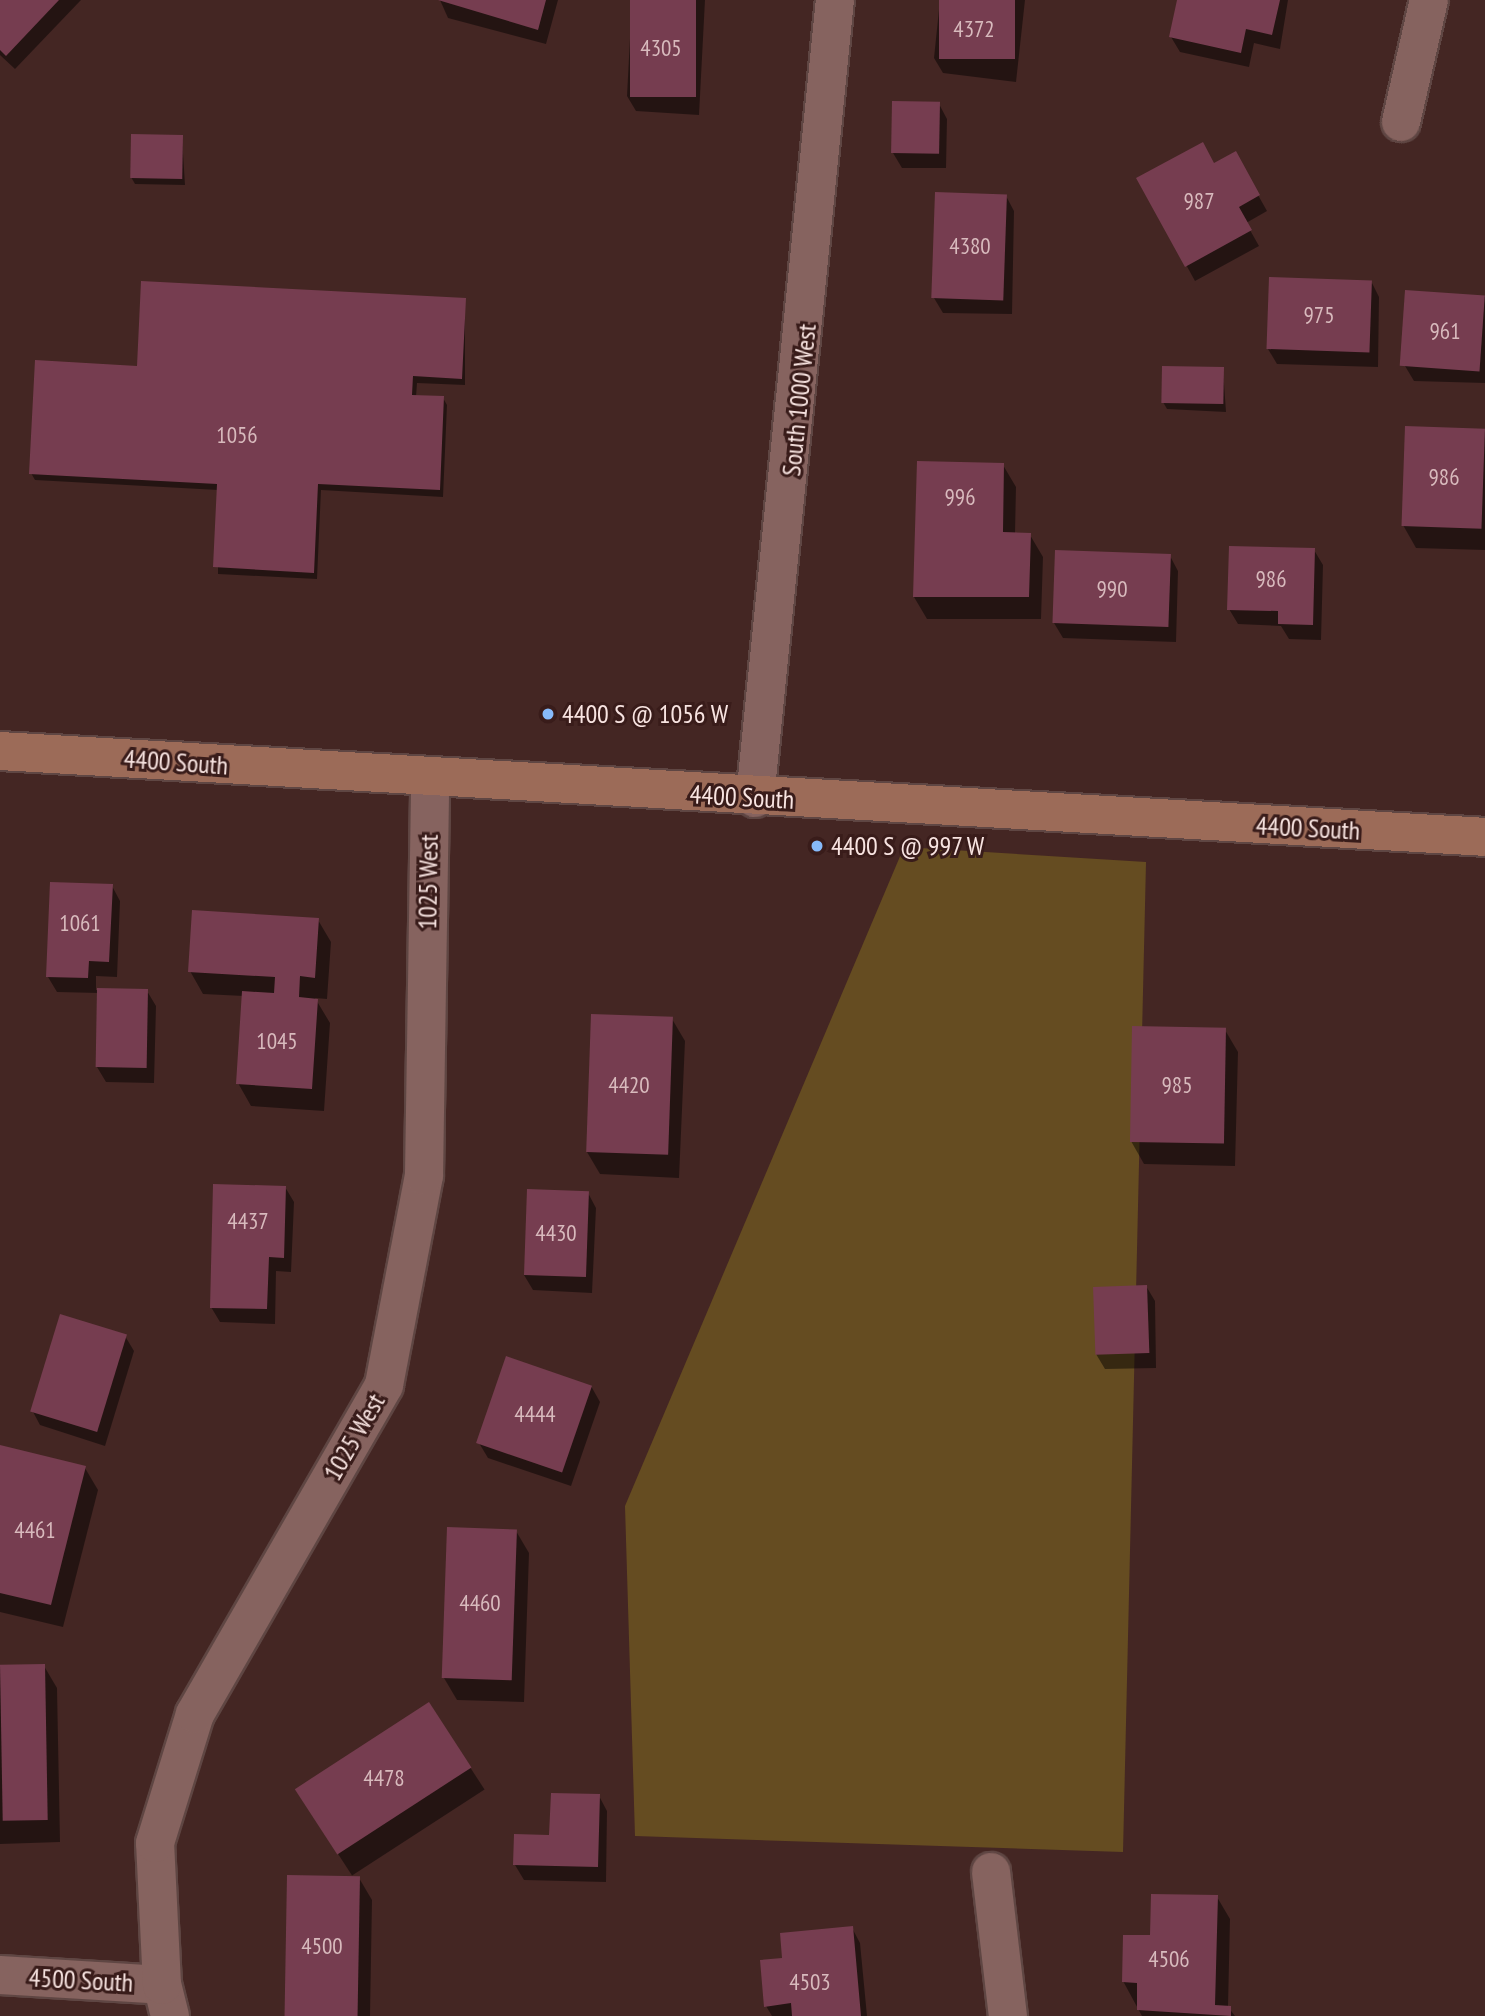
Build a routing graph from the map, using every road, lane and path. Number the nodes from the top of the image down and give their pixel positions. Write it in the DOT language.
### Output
graph roads {
  1 [pos="835,0"];
  2 [pos="1429,0"];
  3 [pos="1401,122"];
  4 [pos="0,751"];
  5 [pos="430,778"];
  6 [pos="755,798"];
  7 [pos="1485,837"];
  8 [pos="991,1872"];
  9 [pos="0,1975"];
  10 [pos="166,2000"];
  11 [pos="1008,2016"];
  1 -- 6 [label="street, South 1000 West"];
  2 -- 3 [label="street"];
  4 -- 5 [label="street, 4400 South"];
  5 -- 6 [label="street, 4400 South"];
  5 -- 10 [label="street, 1025 West"];
  6 -- 7 [label="street, 4400 South"];
  8 -- 11 [label="street"];
  9 -- 10 [label="street, 4500 South"];
}
